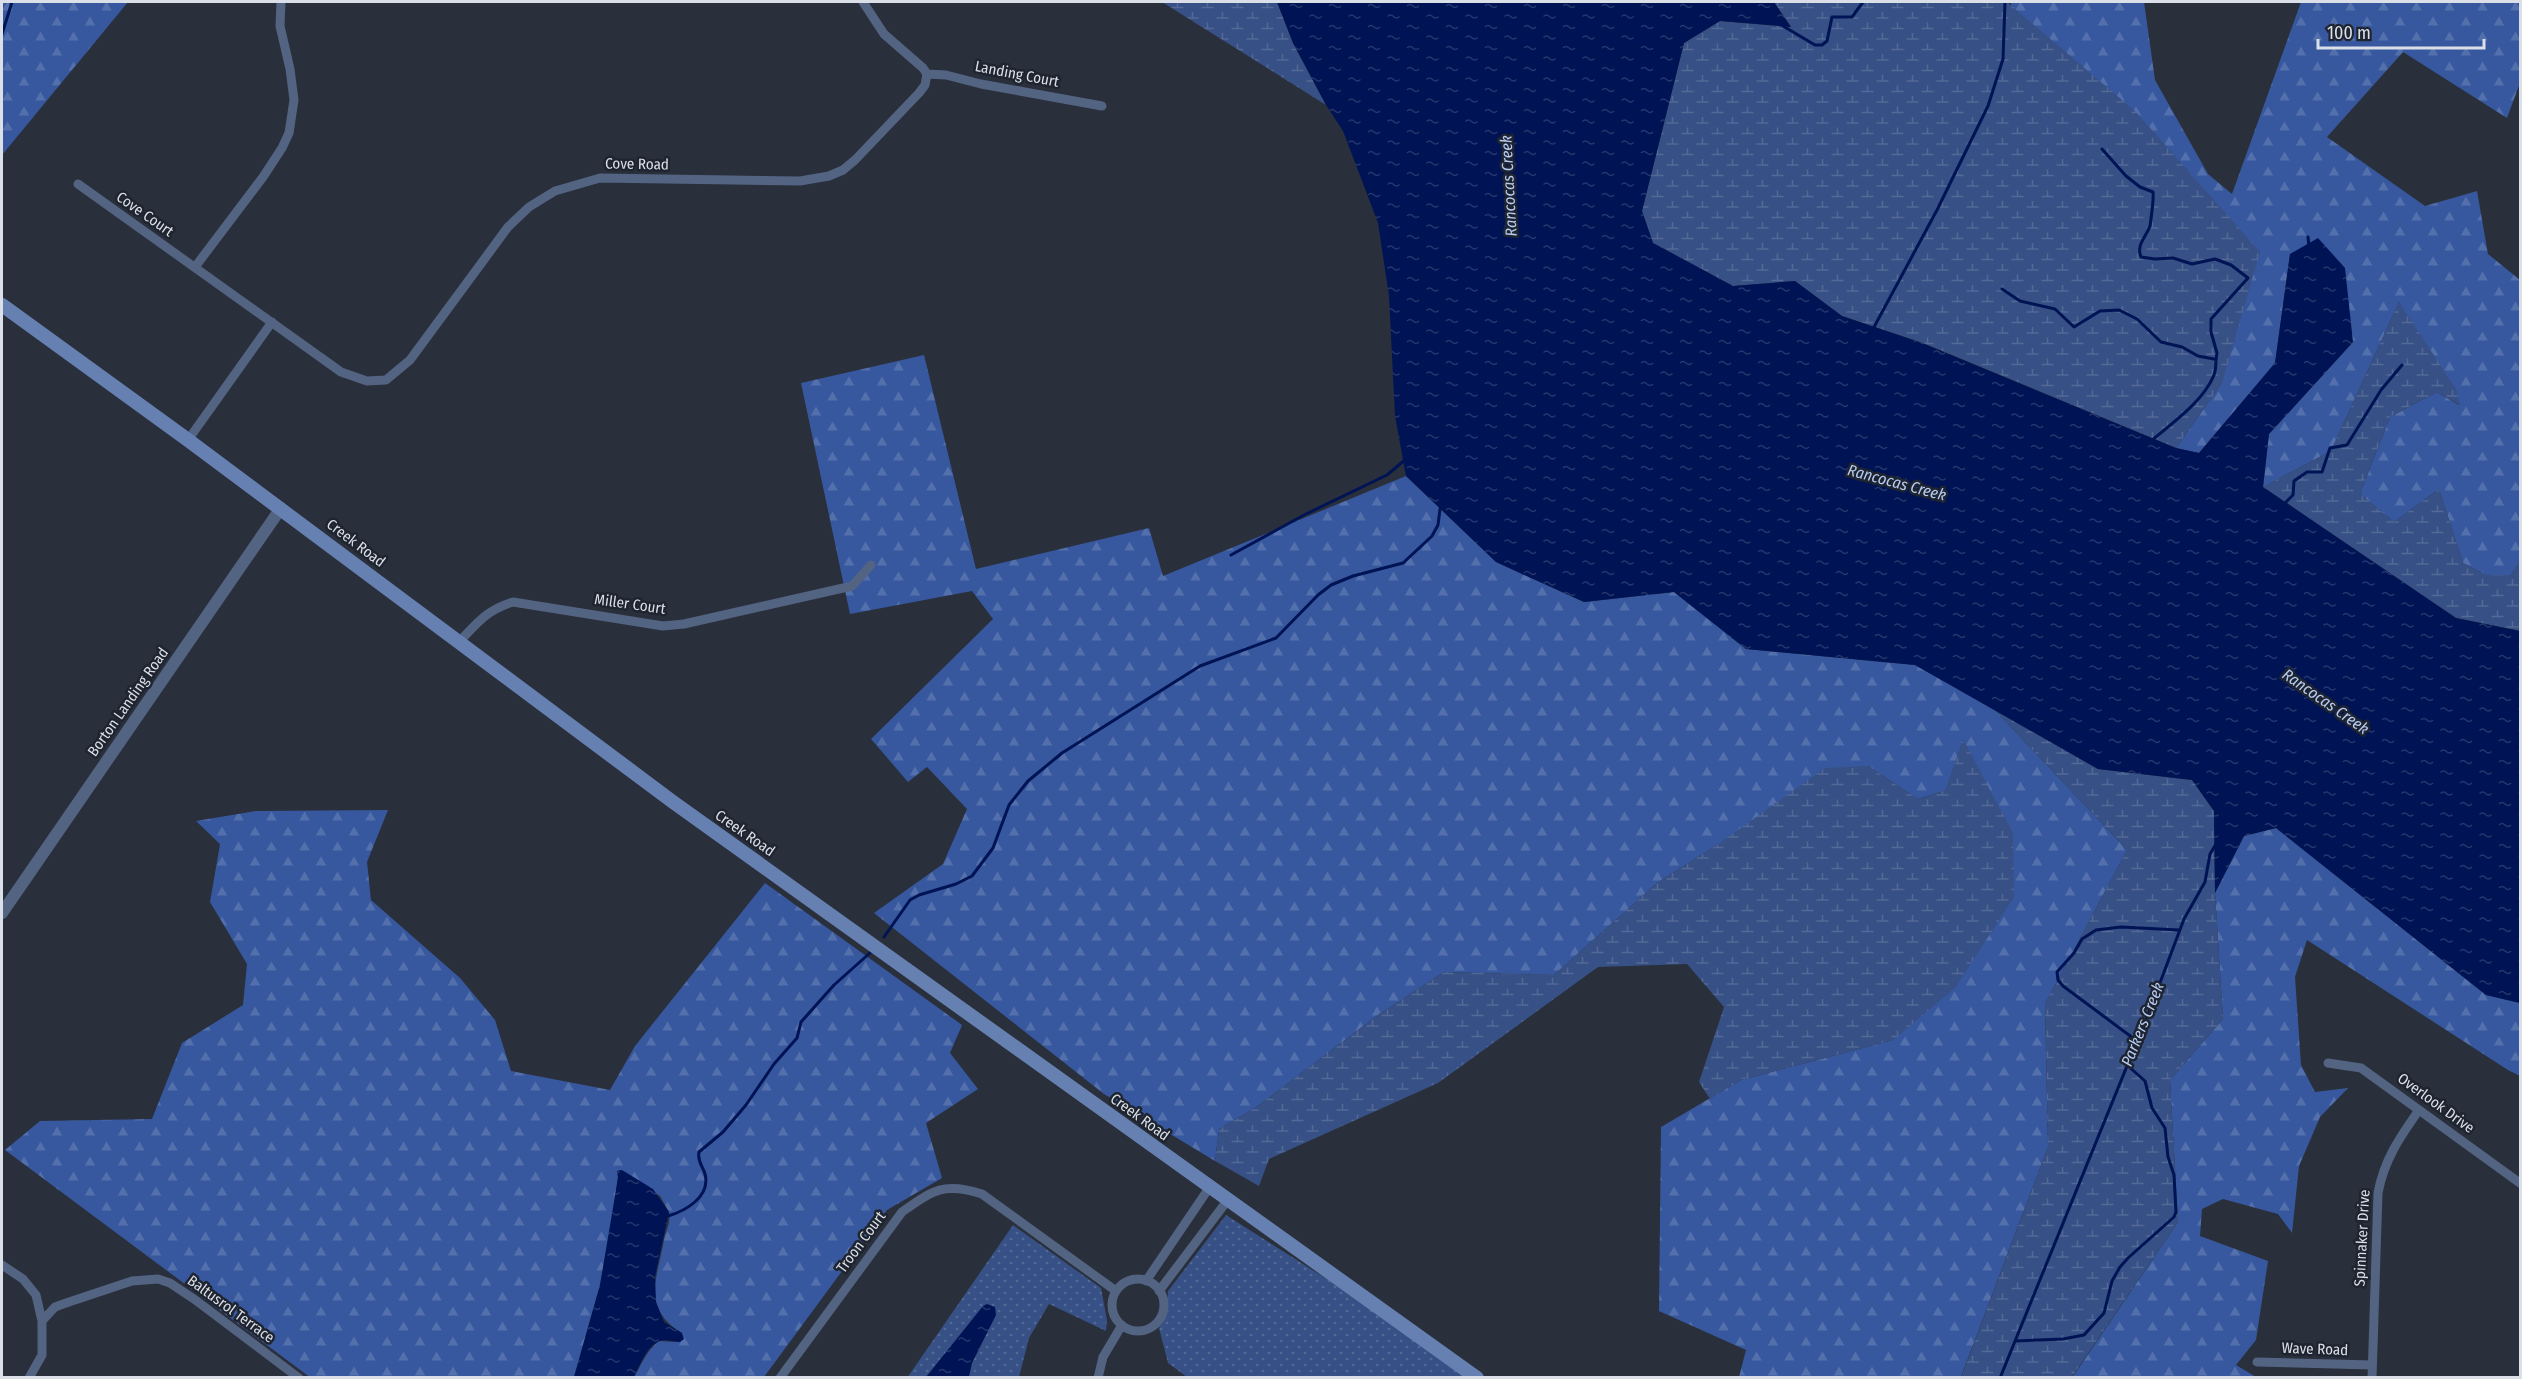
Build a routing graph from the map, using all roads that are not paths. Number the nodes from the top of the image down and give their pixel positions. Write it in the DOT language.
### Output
graph roads {
  1 [pos="281,2"];
  2 [pos="863,2"];
  3 [pos="927,74"];
  4 [pos="1102,106"];
  5 [pos="78,184"];
  6 [pos="195,267"];
  7 [pos="2,305"];
  8 [pos="272,322"];
  9 [pos="188,440"];
  10 [pos="281,508"];
  11 [pos="871,565"];
  12 [pos="459,641"];
  13 [pos="2,913"];
  14 [pos="2328,1063"];
  15 [pos="2419,1110"];
  16 [pos="2520,1183"];
  17 [pos="1209,1188"];
  18 [pos="1227,1201"];
  19 [pos="2,1265"];
  20 [pos="1146,1281"];
  21 [pos="1160,1291"];
  22 [pos="1116,1292"];
  23 [pos="42,1321"];
  24 [pos="1122,1325"];
  25 [pos="2258,1362"];
  26 [pos="2372,1365"];
  27 [pos="29,1377"];
  28 [pos="299,1377"];
  29 [pos="780,1377"];
  30 [pos="1098,1377"];
  31 [pos="1477,1377"];
  32 [pos="2372,1377"];
  1 -- 6 [label="street"];
  2 -- 3 [label="street"];
  3 -- 4 [label="street, Landing Court"];
  3 -- 8 [label="street, Cove Road"];
  5 -- 6 [label="street, Cove Court"];
  6 -- 8 [label="street, Cove Road"];
  7 -- 9 [label="main road, Creek Road"];
  8 -- 9 [label="street"];
  9 -- 10 [label="main road, Creek Road"];
  10 -- 12 [label="main road, Creek Road"];
  10 -- 13 [label="street, Borton Landing Road"];
  11 -- 12 [label="street, Miller Court"];
  12 -- 17 [label="main road, Creek Road"];
  14 -- 15 [label="street, Overlook Drive"];
  15 -- 16 [label="street, Overlook Drive"];
  15 -- 26 [label="street, Spinnaker Drive"];
  17 -- 18 [label="main road, Creek Road"];
  17 -- 20 [label="street"];
  18 -- 21 [label="street"];
  18 -- 31 [label="main road, Creek Road"];
  19 -- 23 [label="street"];
  20 -- 21 [label="street"];
  20 -- 22 [label="street"];
  21 -- 24 [label="street"];
  22 -- 24 [label="street"];
  22 -- 29 [label="street, Troon Court"];
  23 -- 27 [label="street"];
  23 -- 28 [label="street, Baltusrol Terrace"];
  24 -- 30 [label="street"];
  25 -- 26 [label="street, Wave Road"];
  26 -- 32 [label="street, Spinnaker Drive"];
}
